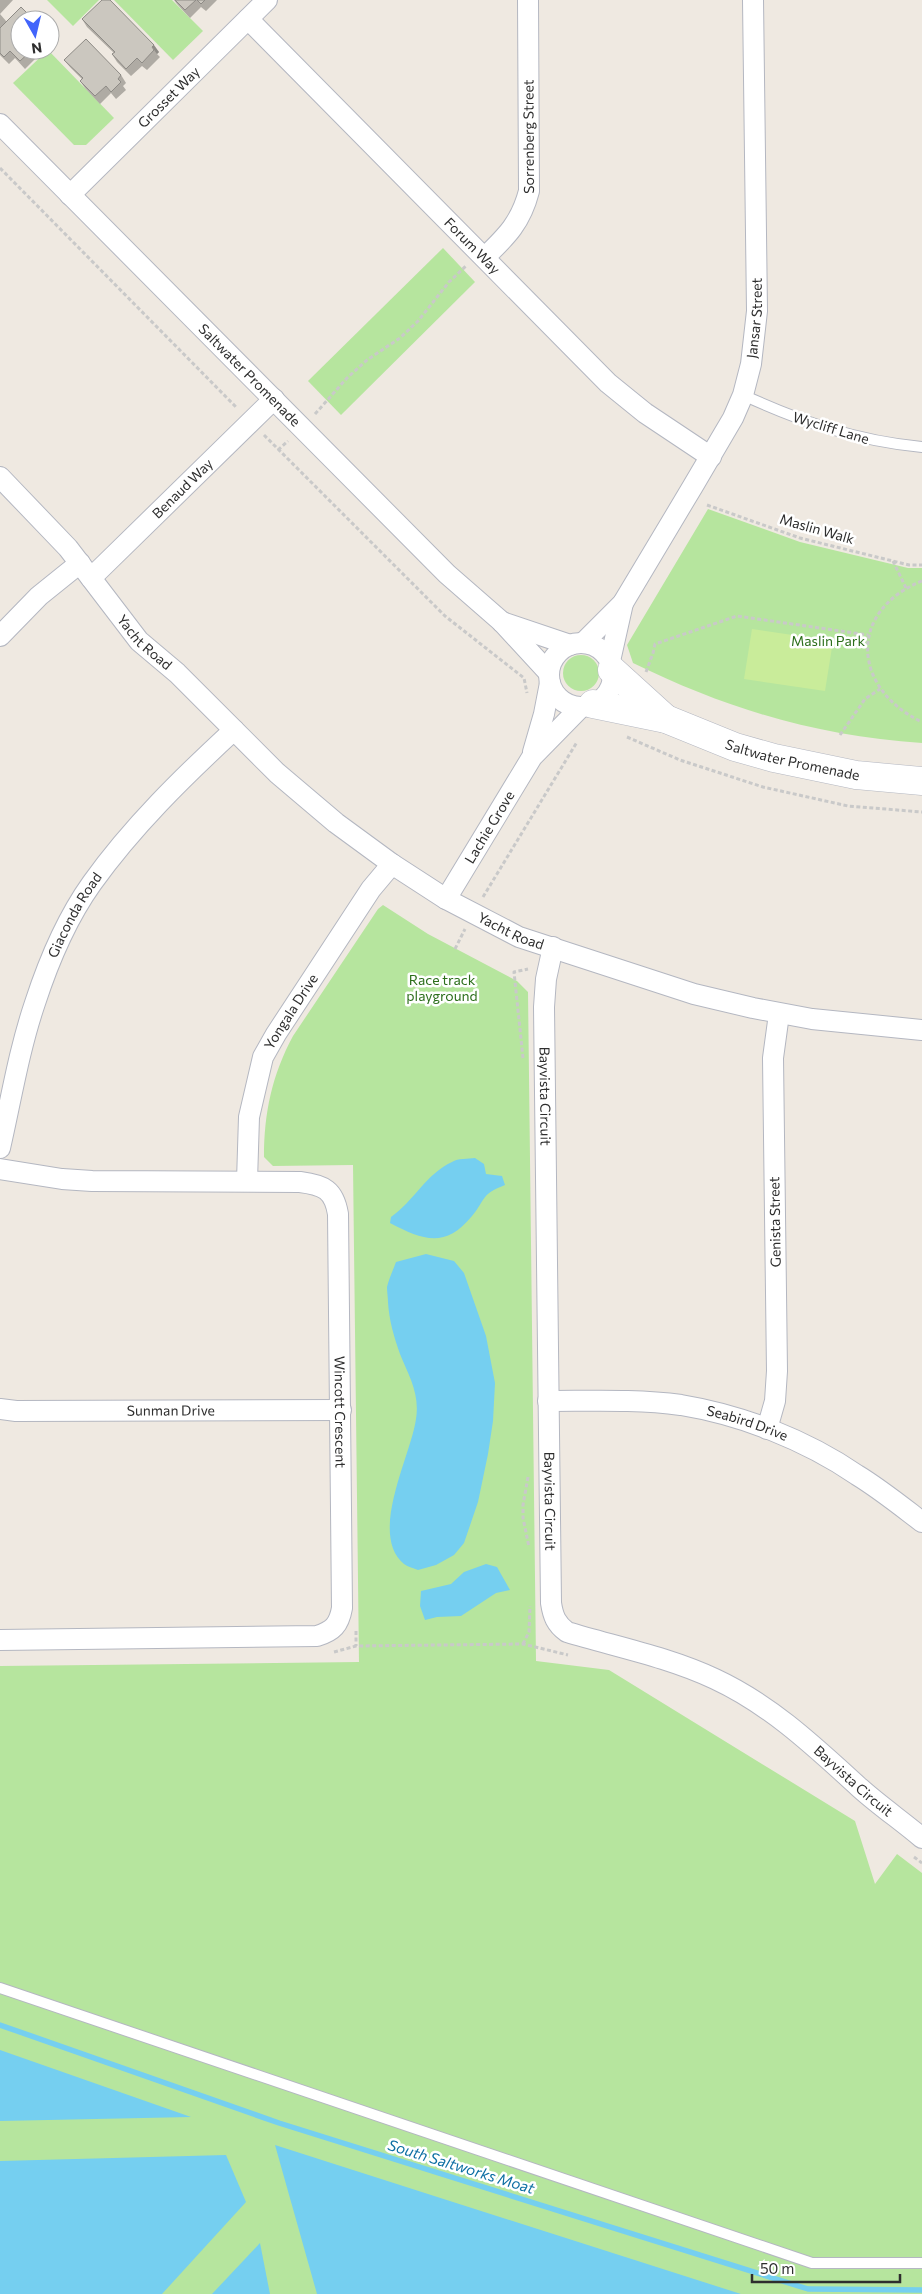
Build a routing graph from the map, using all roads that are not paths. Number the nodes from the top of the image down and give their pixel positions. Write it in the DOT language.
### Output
graph roads {
  1 [pos="267,0"];
  2 [pos="528,0"];
  3 [pos="754,0"];
  4 [pos="248,18"];
  5 [pos="0,124"];
  6 [pos="70,195"];
  7 [pos="482,254"];
  8 [pos="743,395"];
  9 [pos="274,399"];
  10 [pos="922,447"];
  11 [pos="711,457"];
  12 [pos="0,477"];
  13 [pos="86,571"];
  14 [pos="623,603"];
  15 [pos="502,622"];
  16 [pos="0,636"];
  17 [pos="577,644"];
  18 [pos="611,665"];
  19 [pos="549,678"];
  20 [pos="587,705"];
  21 [pos="666,719"];
  22 [pos="234,730"];
  23 [pos="532,757"];
  24 [pos="922,781"];
  25 [pos="392,864"];
  26 [pos="446,899"];
  27 [pos="553,947"];
  28 [pos="779,1014"];
  29 [pos="922,1030"];
  30 [pos="0,1148"];
  31 [pos="0,1169"];
  32 [pos="247,1181"];
  33 [pos="548,1401"];
  34 [pos="0,1409"];
  35 [pos="341,1410"];
  36 [pos="767,1429"];
  37 [pos="922,1522"];
  38 [pos="0,1640"];
  39 [pos="922,1838"];
  40 [pos="0,1988"];
  41 [pos="922,2263"];
  1 -- 4 [label="street, Grosset Way"];
  2 -- 7 [label="street, Sorrenberg Street"];
  3 -- 8 [label="street, Jansar Street"];
  4 -- 6 [label="street, Grosset Way"];
  4 -- 7 [label="street, Forum Way"];
  5 -- 6 [label="street, Saltwater Promenade"];
  6 -- 9 [label="street, Saltwater Promenade"];
  7 -- 11 [label="street, Forum Way"];
  8 -- 10 [label="lane, Wycliff Lane"];
  8 -- 11 [label="street, Jansar Street"];
  9 -- 13 [label="street, Benaud Way"];
  9 -- 15 [label="street, Saltwater Promenade"];
  11 -- 14 [label="street, Jansar Street"];
  12 -- 13 [label="street, Yacht Road"];
  13 -- 16 [label="street, Benaud Way"];
  13 -- 22 [label="street, Yacht Road"];
  14 -- 17 [label="street, Jansar Street"];
  14 -- 18 [label="street, Jansar Street"];
  15 -- 17 [label="street, Saltwater Promenade"];
  15 -- 19 [label="street, Saltwater Promenade"];
  17 -- 18 [label="street"];
  17 -- 19 [label="street"];
  18 -- 20 [label="street"];
  18 -- 21 [label="street, Saltwater Promenade"];
  19 -- 20 [label="street"];
  19 -- 23 [label="street, Lachie Grove"];
  20 -- 21 [label="street, Saltwater Promenade"];
  20 -- 23 [label="street, Lachie Grove"];
  21 -- 24 [label="street, Saltwater Promenade"];
  22 -- 25 [label="street, Yacht Road"];
  22 -- 30 [label="street, Giaconda Road"];
  23 -- 26 [label="street, Lachie Grove"];
  25 -- 26 [label="street, Yacht Road"];
  25 -- 32 [label="street, Yongala Drive"];
  26 -- 27 [label="street, Yacht Road"];
  27 -- 28 [label="street, Yacht Road"];
  27 -- 33 [label="street, Bayvista Circuit"];
  28 -- 29 [label="street, Yacht Road"];
  28 -- 36 [label="street, Genista Street"];
  31 -- 32 [label="street, Wincott Crescent"];
  32 -- 35 [label="street, Wincott Crescent"];
  33 -- 36 [label="street, Seabird Drive"];
  33 -- 39 [label="street, Bayvista Circuit"];
  34 -- 35 [label="street, Sunman Drive"];
  35 -- 38 [label="street, Wincott Crescent"];
  36 -- 37 [label="street, Seabird Drive"];
  40 -- 41 [label="lane"];
}
